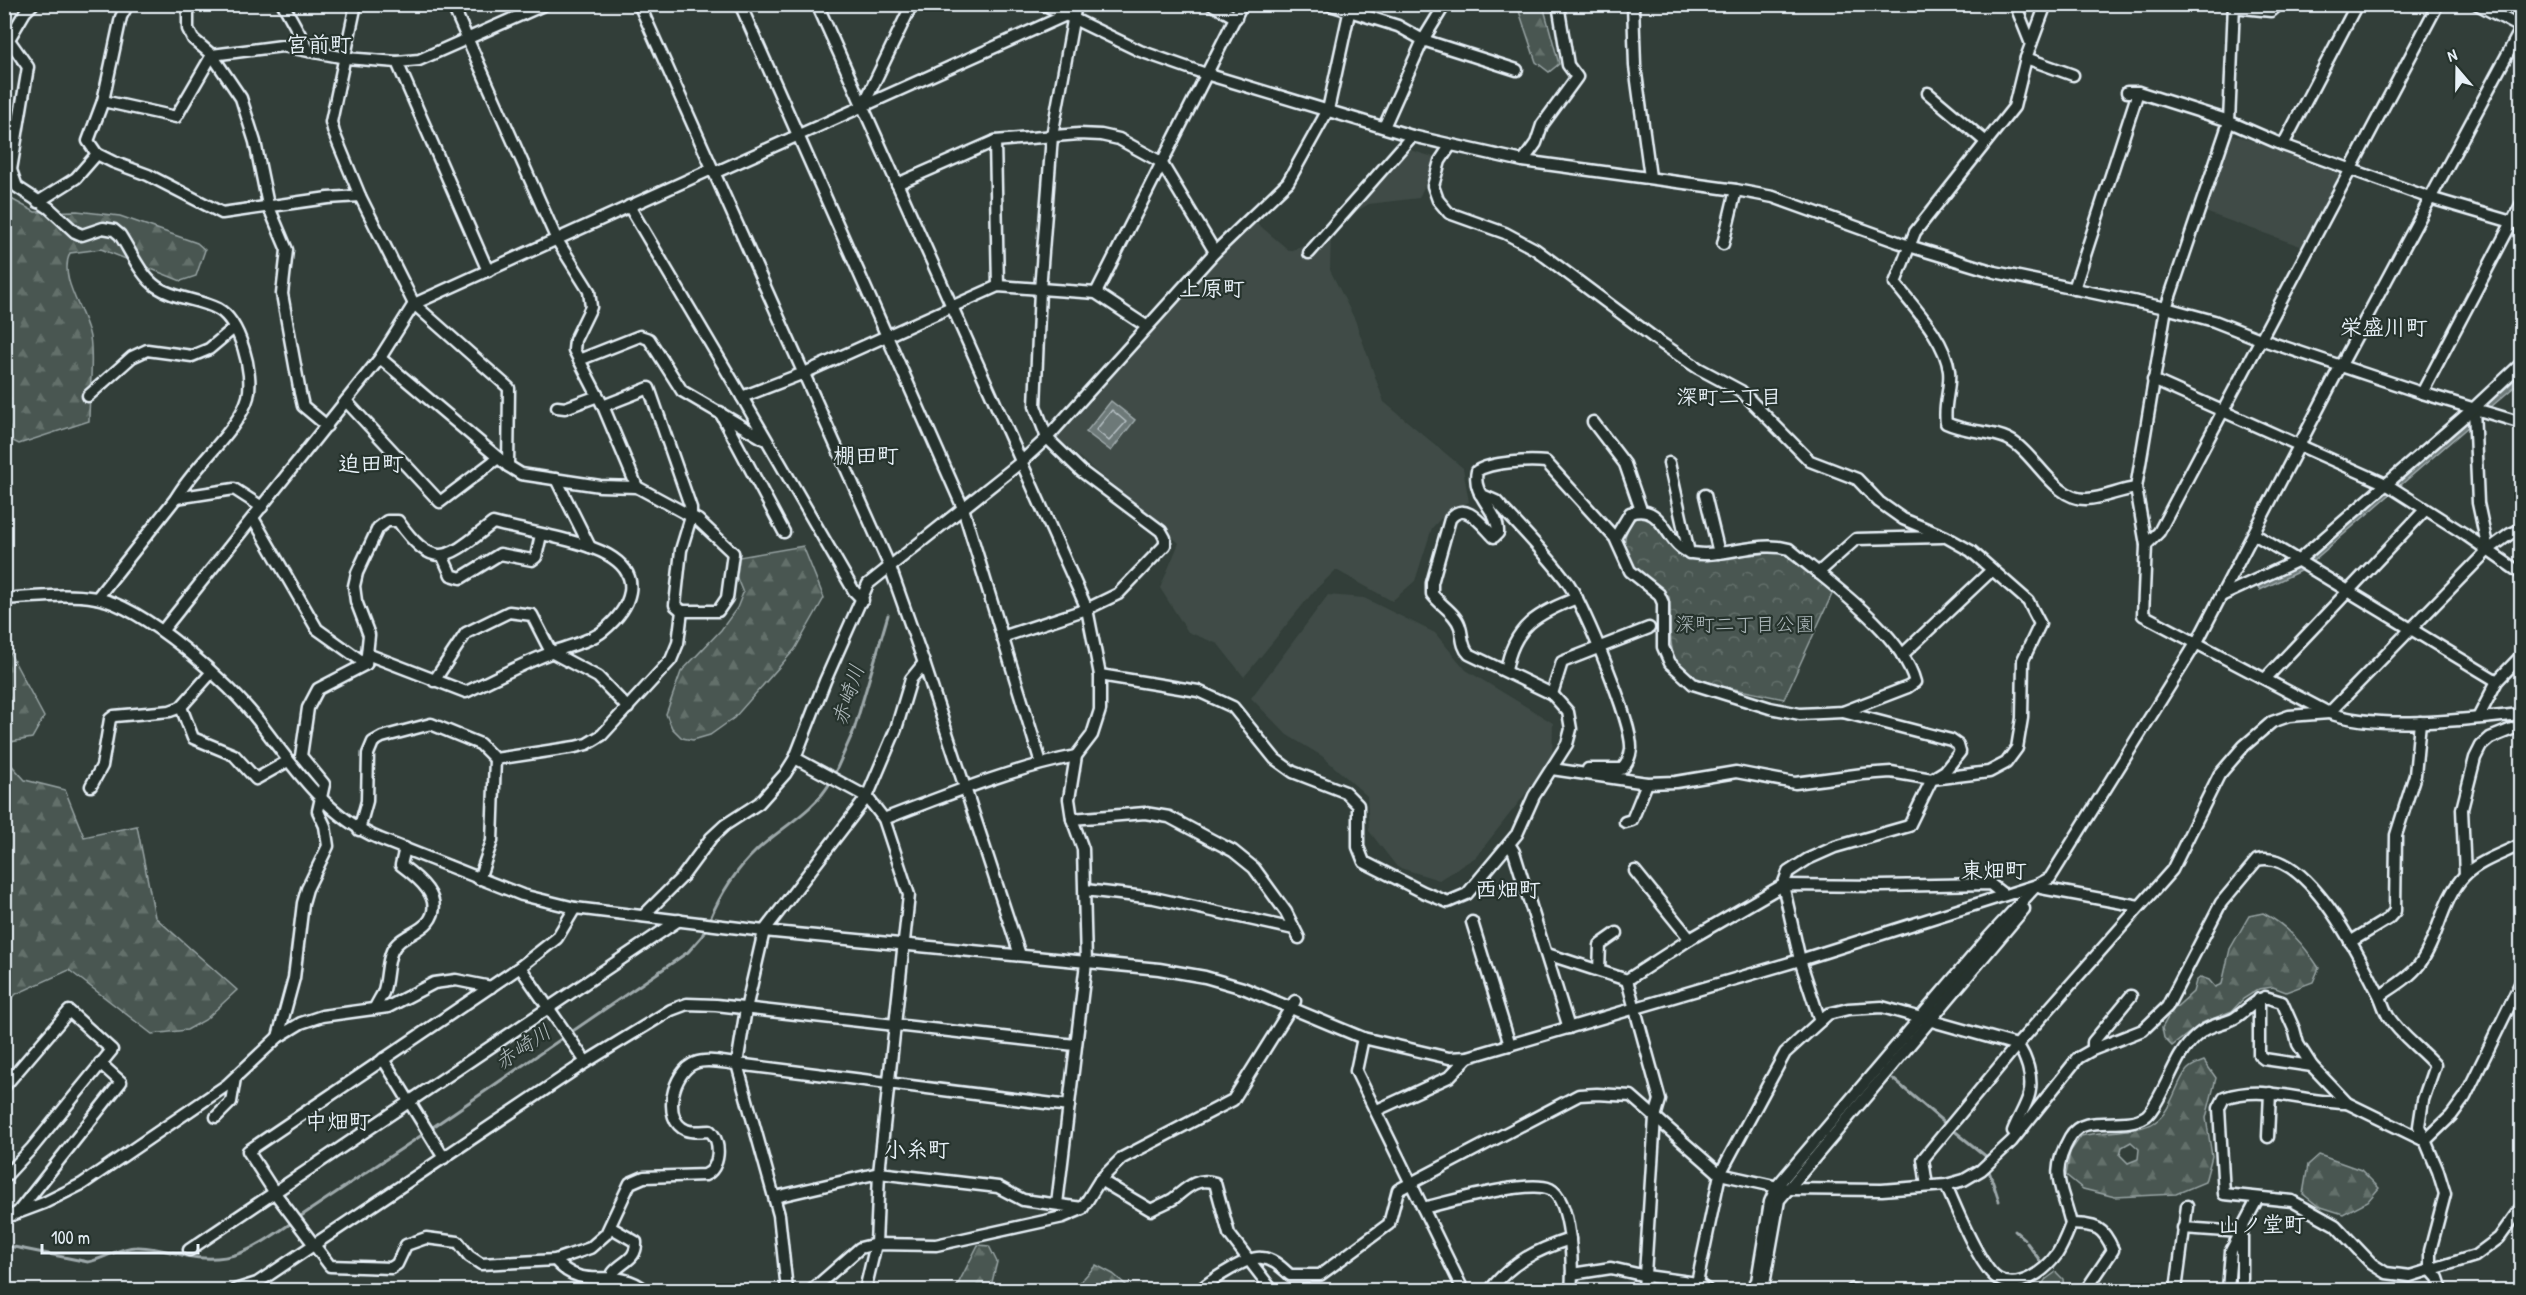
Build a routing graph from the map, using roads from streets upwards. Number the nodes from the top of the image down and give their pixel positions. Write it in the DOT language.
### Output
graph roads {
  1 [pos="33,4"];
  2 [pos="128,4"];
  3 [pos="188,4"];
  4 [pos="283,4"];
  5 [pos="356,4"];
  6 [pos="452,4"];
  7 [pos="639,4"];
  8 [pos="740,4"];
  9 [pos="817,4"];
  10 [pos="912,4"];
  11 [pos="1042,4"];
  12 [pos="1076,4"];
  13 [pos="1211,4"];
  14 [pos="1242,4"];
  15 [pos="1327,4"];
  16 [pos="1443,4"];
  17 [pos="1558,4"];
  18 [pos="1633,4"];
  19 [pos="2015,4"];
  20 [pos="2046,4"];
  21 [pos="2279,4"];
  22 [pos="2358,4"];
  23 [pos="2438,4"];
  24 [pos="2476,4"];
  25 [pos="543,5"];
  26 [pos="2234,6"];
  27 [pos="1350,8"];
  28 [pos="1069,18"];
  29 [pos="1236,18"];
  30 [pos="2521,28"];
  31 [pos="467,39"];
  32 [pos="1423,40"];
  33 [pos="7,43"];
  34 [pos="2031,44"];
  35 [pos="309,51"];
  36 [pos="212,55"];
  37 [pos="346,58"];
  38 [pos="2026,58"];
  39 [pos="397,62"];
  40 [pos="1517,70"];
  41 [pos="1206,74"];
  42 [pos="2073,75"];
  43 [pos="1928,93"];
  44 [pos="104,101"];
  45 [pos="863,106"];
  46 [pos="1328,110"];
  47 [pos="2229,122"];
  48 [pos="1384,127"];
  49 [pos="797,136"];
  50 [pos="1052,136"];
  51 [pos="1412,136"];
  52 [pos="995,141"];
  53 [pos="1986,142"];
  54 [pos="2283,145"];
  55 [pos="1450,146"];
  56 [pos="97,154"];
  57 [pos="1523,161"];
  58 [pos="1161,162"];
  59 [pos="2349,170"];
  60 [pos="713,171"];
  61 [pos="1650,177"];
  62 [pos="897,184"];
  63 [pos="1736,190"];
  64 [pos="360,196"];
  65 [pos="2430,198"];
  66 [pos="38,202"];
  67 [pos="2522,203"];
  68 [pos="268,205"];
  69 [pos="629,206"];
  70 [pos="2517,223"];
  71 [pos="557,240"];
  72 [pos="1723,244"];
  73 [pos="1909,246"];
  74 [pos="1215,252"];
  75 [pos="1309,253"];
  76 [pos="488,271"];
  77 [pos="998,286"];
  78 [pos="2074,289"];
  79 [pos="1040,290"];
  80 [pos="1096,293"];
  81 [pos="414,304"];
  82 [pos="952,307"];
  83 [pos="2166,308"];
  84 [pos="1146,326"];
  85 [pos="234,328"];
  86 [pos="886,336"];
  87 [pos="2260,339"];
  88 [pos="380,358"];
  89 [pos="579,360"];
  90 [pos="2522,363"];
  91 [pos="2341,365"];
  92 [pos="804,373"];
  93 [pos="2153,380"];
  94 [pos="2422,393"];
  95 [pos="88,396"];
  96 [pos="742,397"];
  97 [pos="600,401"];
  98 [pos="346,402"];
  99 [pos="557,407"];
  100 [pos="2474,408"];
  101 [pos="720,411"];
  102 [pos="2222,411"];
  103 [pos="1593,422"];
  104 [pos="2522,423"];
  105 [pos="327,426"];
  106 [pos="1047,438"];
  107 [pos="767,440"];
  108 [pos="2300,447"];
  109 [pos="498,458"];
  110 [pos="1021,462"];
  111 [pos="1669,463"];
  112 [pos="508,466"];
  113 [pos="555,479"];
  114 [pos="2386,484"];
  115 [pos="637,487"];
  116 [pos="2136,488"];
  117 [pos="1479,494"];
  118 [pos="1705,495"];
  119 [pos="176,498"];
  120 [pos="262,507"];
  121 [pos="963,508"];
  122 [pos="1641,510"];
  123 [pos="2424,510"];
  124 [pos="691,517"];
  125 [pos="253,518"];
  126 [pos="2522,529"];
  127 [pos="784,532"];
  128 [pos="2254,534"];
  129 [pos="541,535"];
  130 [pos="1946,537"];
  131 [pos="1616,538"];
  132 [pos="2146,545"];
  133 [pos="590,547"];
  134 [pos="2488,550"];
  135 [pos="1689,553"];
  136 [pos="1719,553"];
  137 [pos="443,557"];
  138 [pos="2299,560"];
  139 [pos="890,567"];
  140 [pos="1992,570"];
  141 [pos="1818,573"];
  142 [pos="2522,574"];
  143 [pos="2348,590"];
  144 [pos="2221,596"];
  145 [pos="97,598"];
  146 [pos="1577,598"];
  147 [pos="4,599"];
  148 [pos="863,600"];
  149 [pos="1087,609"];
  150 [pos="682,611"];
  151 [pos="1649,628"];
  152 [pos="2411,628"];
  153 [pos="163,630"];
  154 [pos="1002,637"];
  155 [pos="2197,642"];
  156 [pos="1598,647"];
  157 [pos="551,652"];
  158 [pos="1902,654"];
  159 [pos="2522,655"];
  160 [pos="367,659"];
  161 [pos="924,663"];
  162 [pos="1506,671"];
  163 [pos="211,673"];
  164 [pos="1100,675"];
  165 [pos="2266,678"];
  166 [pos="434,681"];
  167 [pos="2497,681"];
  168 [pos="1552,694"];
  169 [pos="181,706"];
  170 [pos="628,708"];
  171 [pos="1843,712"];
  172 [pos="2329,713"];
  173 [pos="2522,714"];
  174 [pos="2478,718"];
  175 [pos="2420,722"];
  176 [pos="2522,725"];
  177 [pos="1076,756"];
  178 [pos="795,758"];
  179 [pos="495,759"];
  180 [pos="288,761"];
  181 [pos="1041,763"];
  182 [pos="1552,769"];
  183 [pos="1572,772"];
  184 [pos="1932,779"];
  185 [pos="1647,783"];
  186 [pos="91,786"];
  187 [pos="964,788"];
  188 [pos="867,797"];
  189 [pos="321,800"];
  190 [pos="884,819"];
  191 [pos="1072,819"];
  192 [pos="1625,822"];
  193 [pos="359,830"];
  194 [pos="1509,844"];
  195 [pos="2522,844"];
  196 [pos="405,849"];
  197 [pos="1635,871"];
  198 [pos="2465,875"];
  199 [pos="479,879"];
  200 [pos="1783,885"];
  201 [pos="2039,887"];
  202 [pos="1085,890"];
  203 [pos="2004,895"];
  204 [pos="2139,906"];
  205 [pos="575,908"];
  206 [pos="643,916"];
  207 [pos="679,920"];
  208 [pos="1472,922"];
  209 [pos="764,931"];
  210 [pos="1617,933"];
  211 [pos="1690,939"];
  212 [pos="2350,942"];
  213 [pos="903,944"];
  214 [pos="1020,954"];
  215 [pos="1547,954"];
  216 [pos="1800,960"];
  217 [pos="1086,963"];
  218 [pos="520,968"];
  219 [pos="1599,970"];
  220 [pos="1627,980"];
  221 [pos="2522,980"];
  222 [pos="491,987"];
  223 [pos="2131,996"];
  224 [pos="2380,996"];
  225 [pos="2259,999"];
  226 [pos="1293,1005"];
  227 [pos="548,1008"];
  228 [pos="1634,1008"];
  229 [pos="374,1009"];
  230 [pos="746,1009"];
  231 [pos="1924,1019"];
  232 [pos="1820,1021"];
  233 [pos="894,1025"];
  234 [pos="1569,1028"];
  235 [pos="278,1037"];
  236 [pos="1362,1038"];
  237 [pos="1076,1045"];
  238 [pos="1510,1045"];
  239 [pos="2017,1045"];
  240 [pos="2093,1049"];
  241 [pos="1468,1057"];
  242 [pos="383,1059"];
  243 [pos="586,1062"];
  244 [pos="100,1064"];
  245 [pos="737,1064"];
  246 [pos="2312,1066"];
  247 [pos="235,1078"];
  248 [pos="888,1083"];
  249 [pos="4,1087"];
  250 [pos="2270,1093"];
  251 [pos="410,1102"];
  252 [pos="2347,1103"];
  253 [pos="1069,1106"];
  254 [pos="1377,1110"];
  255 [pos="1655,1117"];
  256 [pos="216,1118"];
  257 [pos="2268,1137"];
  258 [pos="2012,1140"];
  259 [pos="2425,1141"];
  260 [pos="444,1158"];
  261 [pos="879,1173"];
  262 [pos="1720,1174"];
  263 [pos="4,1178"];
  264 [pos="1100,1180"];
  265 [pos="1410,1183"];
  266 [pos="1946,1185"];
  267 [pos="1927,1186"];
  268 [pos="1782,1188"];
  269 [pos="275,1193"];
  270 [pos="775,1197"];
  271 [pos="2258,1198"];
  272 [pos="1057,1204"];
  273 [pos="2187,1206"];
  274 [pos="2522,1206"];
  275 [pos="1423,1208"];
  276 [pos="1082,1209"];
  277 [pos="18,1212"];
  278 [pos="4,1218"];
  279 [pos="2071,1224"];
  280 [pos="610,1227"];
  281 [pos="2183,1228"];
  282 [pos="2241,1232"];
  283 [pos="1570,1239"];
  284 [pos="876,1244"];
  285 [pos="313,1246"];
  286 [pos="189,1250"];
  287 [pos="555,1260"];
  288 [pos="1249,1260"];
  289 [pos="2430,1269"];
  290 [pos="1572,1274"];
  291 [pos="1646,1276"];
  292 [pos="612,1283"];
  293 [pos="1697,1283"];
  294 [pos="640,1289"];
  295 [pos="235,1290"];
  296 [pos="787,1290"];
  297 [pos="812,1290"];
  298 [pos="865,1290"];
  299 [pos="1200,1290"];
  300 [pos="1272,1290"];
  301 [pos="1463,1290"];
  302 [pos="1490,1290"];
  303 [pos="1571,1290"];
  304 [pos="1644,1290"];
  305 [pos="1707,1290"];
  306 [pos="1750,1290"];
  307 [pos="1763,1290"];
  308 [pos="2086,1290"];
  309 [pos="2176,1290"];
  310 [pos="2228,1290"];
  311 [pos="2242,1290"];
  312 [pos="2442,1290"];
  1 -- 33 [label="street"];
  2 -- 44 [label="street"];
  3 -- 36 [label="street"];
  4 -- 35 [label="street"];
  5 -- 37 [label="street"];
  6 -- 31 [label="street"];
  7 -- 60 [label="street"];
  8 -- 49 [label="street"];
  9 -- 45 [label="street"];
  10 -- 45 [label="street"];
  11 -- 28 [label="street"];
  12 -- 28 [label="street"];
  13 -- 29 [label="street"];
  14 -- 29 [label="street"];
  15 -- 27 [label="street"];
  16 -- 32 [label="street"];
  17 -- 57 [label="street"];
  18 -- 61 [label="street"];
  19 -- 34 [label="street"];
  20 -- 34 [label="street"];
  21 -- 26 [label="street"];
  22 -- 54 [label="street"];
  23 -- 59 [label="street"];
  24 -- 30 [label="street"];
  25 -- 31 [label="street"];
  26 -- 47 [label="street"];
  27 -- 32 [label="street"];
  27 -- 46 [label="street"];
  28 -- 41 [label="street"];
  28 -- 45 [label="street"];
  28 -- 50 [label="street"];
  29 -- 41 [label="street"];
  30 -- 65 [label="street"];
  31 -- 39 [label="street"];
  31 -- 71 [label="street"];
  32 -- 40 [label="street"];
  32 -- 48 [label="street"];
  33 -- 66 [label="street"];
  34 -- 38 [label="street"];
  35 -- 36 [label="street"];
  35 -- 37 [label="street"];
  36 -- 44 [label="street"];
  36 -- 68 [label="street"];
  37 -- 39 [label="street"];
  37 -- 64 [label="street"];
  38 -- 42 [label="street"];
  38 -- 53 [label="street"];
  39 -- 76 [label="street"];
  41 -- 46 [label="street"];
  41 -- 58 [label="street"];
  43 -- 53 [label="street"];
  44 -- 56 [label="street"];
  45 -- 49 [label="street"];
  45 -- 62 [label="street"];
  46 -- 48 [label="street"];
  46 -- 74 [label="street"];
  47 -- 54 [label="street"];
  47 -- 78 [label="street"];
  47 -- 83 [label="street"];
  48 -- 51 [label="street"];
  49 -- 60 [label="street"];
  49 -- 86 [label="street"];
  50 -- 52 [label="street"];
  50 -- 58 [label="street"];
  50 -- 79 [label="street"];
  51 -- 55 [label="street"];
  51 -- 75 [label="street"];
  52 -- 62 [label="street"];
  52 -- 77 [label="street"];
  53 -- 73 [label="street"];
  54 -- 59 [label="street"];
  55 -- 57 [label="street"];
  55 -- 130 [label="street"];
  56 -- 66 [label="street"];
  56 -- 68 [label="street"];
  57 -- 61 [label="street"];
  58 -- 74 [label="street"];
  58 -- 80 [label="street"];
  59 -- 65 [label="street"];
  59 -- 87 [label="street"];
  60 -- 69 [label="street"];
  60 -- 92 [label="street"];
  61 -- 63 [label="street"];
  62 -- 82 [label="street"];
  63 -- 72 [label="street"];
  63 -- 73 [label="street"];
  64 -- 68 [label="street"];
  64 -- 81 [label="street"];
  65 -- 70 [label="street"];
  65 -- 91 [label="street"];
  66 -- 85 [label="street"];
  67 -- 70 [label="street"];
  68 -- 105 [label="street"];
  69 -- 71 [label="street"];
  69 -- 96 [label="street"];
  70 -- 94 [label="street"];
  71 -- 76 [label="street"];
  71 -- 89 [label="street"];
  73 -- 78 [label="street"];
  73 -- 116 [label="street"];
  74 -- 84 [label="street"];
  76 -- 81 [label="street"];
  77 -- 79 [label="street"];
  77 -- 82 [label="street"];
  78 -- 83 [label="street"];
  79 -- 80 [label="street"];
  79 -- 106 [label="street"];
  80 -- 84 [label="street"];
  81 -- 88 [label="street"];
  81 -- 112 [label="street"];
  82 -- 86 [label="street"];
  82 -- 110 [label="street"];
  83 -- 87 [label="street"];
  83 -- 93 [label="street"];
  84 -- 106 [label="street"];
  85 -- 95 [label="street"];
  85 -- 119 [label="street"];
  86 -- 92 [label="street"];
  86 -- 121 [label="street"];
  87 -- 91 [label="street"];
  87 -- 102 [label="street"];
  88 -- 98 [label="street"];
  88 -- 109 [label="street"];
  89 -- 97 [label="street"];
  89 -- 101 [label="street"];
  90 -- 100 [label="street"];
  91 -- 94 [label="street"];
  91 -- 108 [label="street"];
  92 -- 96 [label="street"];
  92 -- 139 [label="street"];
  93 -- 102 [label="street"];
  93 -- 116 [label="street"];
  94 -- 100 [label="street"];
  96 -- 107 [label="street"];
  97 -- 99 [label="street"];
  97 -- 115 [label="street"];
  97 -- 124 [label="street"];
  98 -- 105 [label="street"];
  98 -- 109 [label="street"];
  100 -- 104 [label="street"];
  100 -- 114 [label="street"];
  100 -- 134 [label="street"];
  101 -- 107 [label="street"];
  101 -- 127 [label="street"];
  102 -- 108 [label="street"];
  102 -- 132 [label="street"];
  103 -- 122 [label="street"];
  105 -- 120 [label="street"];
  106 -- 110 [label="street"];
  106 -- 149 [label="street"];
  107 -- 148 [label="street"];
  108 -- 114 [label="street"];
  108 -- 128 [label="street"];
  109 -- 112 [label="street"];
  110 -- 121 [label="street"];
  110 -- 149 [label="street"];
  111 -- 135 [label="street"];
  112 -- 113 [label="street"];
  113 -- 115 [label="street"];
  113 -- 133 [label="street"];
  114 -- 123 [label="street"];
  114 -- 138 [label="street"];
  115 -- 124 [label="street"];
  116 -- 132 [label="street"];
  117 -- 131 [label="street"];
  117 -- 146 [label="street"];
  117 -- 162 [label="street"];
  118 -- 136 [label="street"];
  119 -- 120 [label="street"];
  119 -- 145 [label="street"];
  120 -- 125 [label="street"];
  121 -- 139 [label="street"];
  121 -- 154 [label="street"];
  122 -- 131 [label="street"];
  122 -- 135 [label="street"];
  123 -- 134 [label="street"];
  123 -- 143 [label="street"];
  124 -- 150 [label="street"];
  124 -- 150 [label="street"];
  125 -- 153 [label="street"];
  125 -- 160 [label="street"];
  126 -- 134 [label="street"];
  128 -- 138 [label="street"];
  128 -- 144 [label="street"];
  129 -- 133 [label="street"];
  129 -- 137 [label="street"];
  129 -- 137 [label="street"];
  130 -- 140 [label="street"];
  130 -- 141 [label="street"];
  131 -- 171 [label="street"];
  132 -- 155 [label="street"];
  133 -- 157 [label="street"];
  134 -- 142 [label="street"];
  134 -- 152 [label="street"];
  135 -- 136 [label="street"];
  136 -- 141 [label="street"];
  137 -- 160 [label="street"];
  138 -- 143 [label="street"];
  138 -- 144 [label="street"];
  139 -- 148 [label="street"];
  139 -- 161 [label="street"];
  140 -- 158 [label="street"];
  140 -- 184 [label="street"];
  141 -- 158 [label="street"];
  143 -- 152 [label="street"];
  143 -- 165 [label="street"];
  144 -- 155 [label="street"];
  145 -- 147 [label="street"];
  145 -- 153 [label="street"];
  146 -- 156 [label="street"];
  146 -- 162 [label="street"];
  148 -- 178 [label="street"];
  149 -- 154 [label="street"];
  149 -- 164 [label="street"];
  150 -- 170 [label="street"];
  151 -- 156 [label="street"];
  152 -- 167 [label="street"];
  152 -- 172 [label="street"];
  153 -- 163 [label="street"];
  154 -- 181 [label="street"];
  155 -- 165 [label="street"];
  155 -- 201 [label="street"];
  156 -- 168 [label="street"];
  156 -- 183 [label="street"];
  157 -- 166 [label="street"];
  157 -- 166 [label="street"];
  157 -- 170 [label="street"];
  158 -- 171 [label="street"];
  159 -- 167 [label="street"];
  160 -- 166 [label="street"];
  160 -- 189 [label="street"];
  161 -- 187 [label="street"];
  161 -- 188 [label="street"];
  162 -- 168 [label="street"];
  163 -- 169 [label="street"];
  163 -- 180 [label="street"];
  164 -- 177 [label="street"];
  164 -- 194 [label="street"];
  165 -- 172 [label="street"];
  167 -- 174 [label="street"];
  168 -- 182 [label="street"];
  169 -- 180 [label="street"];
  169 -- 186 [label="street"];
  170 -- 179 [label="street"];
  171 -- 184 [label="street"];
  172 -- 175 [label="street"];
  172 -- 204 [label="street"];
  173 -- 174 [label="street"];
  174 -- 175 [label="street"];
  175 -- 212 [label="street"];
  176 -- 198 [label="street"];
  177 -- 181 [label="street"];
  177 -- 191 [label="street"];
  178 -- 188 [label="street"];
  178 -- 206 [label="street"];
  179 -- 193 [label="street"];
  179 -- 199 [label="street"];
  180 -- 189 [label="street"];
  181 -- 187 [label="street"];
  182 -- 183 [label="street"];
  182 -- 194 [label="street"];
  183 -- 185 [label="street"];
  184 -- 185 [label="street"];
  184 -- 200 [label="street"];
  185 -- 192 [label="street"];
  187 -- 190 [label="street"];
  187 -- 214 [label="street"];
  188 -- 190 [label="street"];
  188 -- 209 [label="street"];
  189 -- 193 [label="street"];
  189 -- 235 [label="street"];
  190 -- 213 [label="street"];
  191 -- 202 [label="street"];
  191 -- 202 [label="street"];
  193 -- 196 [label="street"];
  194 -- 215 [label="street"];
  195 -- 198 [label="street"];
  196 -- 199 [label="street"];
  196 -- 229 [label="street"];
  197 -- 211 [label="street"];
  198 -- 224 [label="street"];
  199 -- 205 [label="street"];
  200 -- 203 [label="street"];
  200 -- 211 [label="street"];
  200 -- 216 [label="street"];
  201 -- 203 [label="street"];
  201 -- 204 [label="street"];
  201 -- 231 [label="street"];
  202 -- 217 [label="street"];
  203 -- 216 [label="street"];
  204 -- 239 [label="street"];
  205 -- 206 [label="street"];
  205 -- 218 [label="street"];
  206 -- 207 [label="street"];
  207 -- 209 [label="street"];
  207 -- 227 [label="street"];
  208 -- 238 [label="street"];
  209 -- 213 [label="street"];
  209 -- 230 [label="street"];
  210 -- 219 [label="street"];
  211 -- 220 [label="street"];
  212 -- 224 [label="street"];
  212 -- 240 [label="street"];
  213 -- 214 [label="street"];
  213 -- 233 [label="street"];
  214 -- 217 [label="street"];
  215 -- 219 [label="street"];
  215 -- 234 [label="street"];
  216 -- 228 [label="street"];
  216 -- 232 [label="street"];
  217 -- 226 [label="street"];
  217 -- 237 [label="street"];
  218 -- 222 [label="street"];
  218 -- 227 [label="street"];
  219 -- 220 [label="street"];
  220 -- 228 [label="street"];
  221 -- 259 [label="street"];
  222 -- 229 [label="street"];
  222 -- 242 [label="street"];
  223 -- 240 [label="street"];
  224 -- 259 [label="street"];
  225 -- 246 [label="street"];
  225 -- 246 [label="street"];
  225 -- 279 [label="street"];
  226 -- 236 [label="street"];
  226 -- 264 [label="street"];
  227 -- 243 [label="street"];
  227 -- 251 [label="street"];
  228 -- 234 [label="street"];
  228 -- 255 [label="street"];
  229 -- 235 [label="street"];
  230 -- 233 [label="street"];
  230 -- 243 [label="street"];
  230 -- 245 [label="street"];
  231 -- 232 [label="street"];
  231 -- 239 [label="street"];
  231 -- 268 [label="street"];
  232 -- 262 [label="street"];
  233 -- 237 [label="street"];
  233 -- 248 [label="street"];
  234 -- 238 [label="street"];
  235 -- 247 [label="street"];
  236 -- 241 [label="street"];
  236 -- 254 [label="street"];
  237 -- 253 [label="street"];
  238 -- 241 [label="street"];
  239 -- 258 [label="street"];
  239 -- 267 [label="street"];
  240 -- 258 [label="street"];
  241 -- 254 [label="street"];
  242 -- 251 [label="street"];
  242 -- 269 [label="street"];
  243 -- 260 [label="street"];
  244 -- 249 [label="street"];
  244 -- 263 [label="street"];
  244 -- 277 [label="street"];
  245 -- 248 [label="street"];
  245 -- 270 [label="street"];
  245 -- 280 [label="street"];
  246 -- 252 [label="street"];
  247 -- 256 [label="street"];
  247 -- 277 [label="street"];
  248 -- 253 [label="street"];
  248 -- 261 [label="street"];
  250 -- 252 [label="street"];
  250 -- 257 [label="street"];
  250 -- 271 [label="street"];
  251 -- 260 [label="street"];
  251 -- 269 [label="street"];
  252 -- 259 [label="street"];
  253 -- 272 [label="street"];
  254 -- 265 [label="street"];
  255 -- 262 [label="street"];
  255 -- 265 [label="street"];
  255 -- 291 [label="street"];
  258 -- 266 [label="street"];
  259 -- 289 [label="street"];
  260 -- 285 [label="street"];
  261 -- 270 [label="street"];
  261 -- 272 [label="street"];
  261 -- 284 [label="street"];
  262 -- 268 [label="street"];
  262 -- 293 [label="street"];
  264 -- 276 [label="street"];
  264 -- 288 [label="street"];
  265 -- 275 [label="street"];
  265 -- 288 [label="street"];
  266 -- 267 [label="street"];
  266 -- 279 [label="street"];
  267 -- 268 [label="street"];
  268 -- 306 [label="street"];
  268 -- 307 [label="street"];
  269 -- 285 [label="street"];
  269 -- 286 [label="street"];
  270 -- 296 [label="street"];
  271 -- 282 [label="street"];
  271 -- 289 [label="street"];
  272 -- 276 [label="street"];
  273 -- 281 [label="street"];
  274 -- 289 [label="street"];
  275 -- 283 [label="street"];
  275 -- 301 [label="street"];
  276 -- 284 [label="street"];
  277 -- 278 [label="street"];
  279 -- 308 [label="street"];
  280 -- 287 [label="street"];
  280 -- 292 [label="street"];
  281 -- 282 [label="street"];
  281 -- 309 [label="street"];
  282 -- 310 [label="street"];
  282 -- 311 [label="street"];
  283 -- 290 [label="street"];
  283 -- 302 [label="street"];
  284 -- 297 [label="street"];
  284 -- 298 [label="street"];
  285 -- 287 [label="street"];
  285 -- 295 [label="street"];
  287 -- 292 [label="street"];
  288 -- 299 [label="street"];
  288 -- 300 [label="street"];
  289 -- 312 [label="street"];
  290 -- 291 [label="street"];
  290 -- 303 [label="street"];
  291 -- 293 [label="street"];
  291 -- 304 [label="street"];
  292 -- 294 [label="street"];
  293 -- 305 [label="street"];
}
